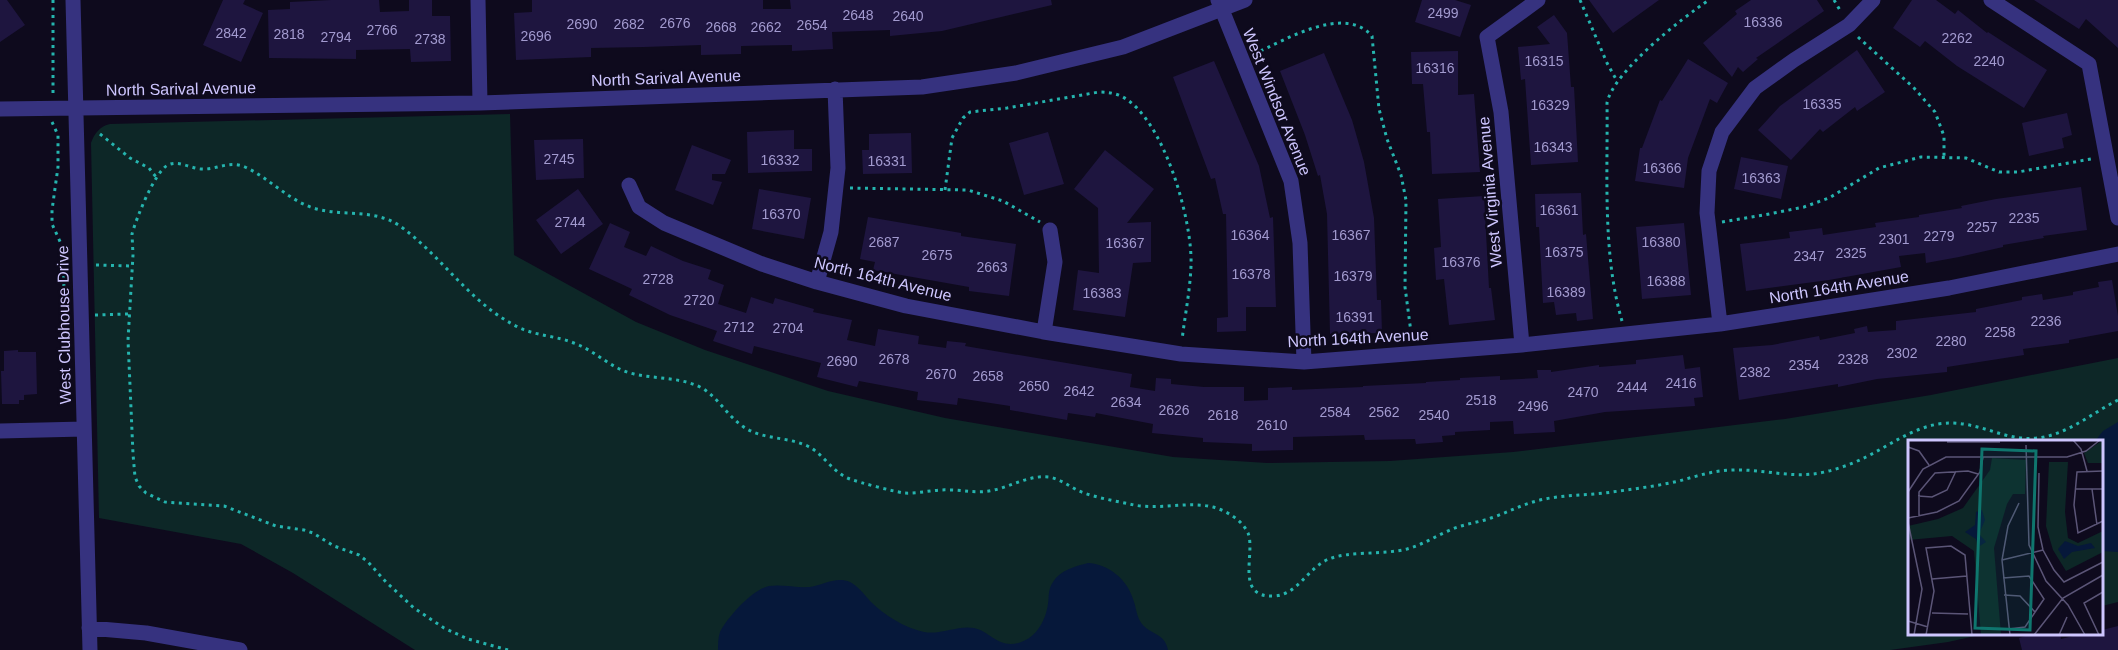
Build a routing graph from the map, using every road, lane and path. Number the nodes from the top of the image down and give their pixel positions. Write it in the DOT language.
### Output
graph roads {
  1 [pos="53,0"];
  2 [pos="74,0"];
  3 [pos="478,0"];
  4 [pos="1245,0"];
  5 [pos="1538,0"];
  6 [pos="1580,0"];
  7 [pos="1709,0"];
  8 [pos="1873,0"];
  9 [pos="1991,0"];
  10 [pos="1220,5"];
  11 [pos="1849,25"];
  12 [pos="1242,60"];
  13 [pos="1617,81"];
  14 [pos="835,89"];
  15 [pos="480,103"];
  16 [pos="51,109"];
  17 [pos="77,109"];
  18 [pos="0,110"];
  19 [pos="100,134"];
  20 [pos="2106,155"];
  21 [pos="1944,157"];
  22 [pos="169,165"];
  23 [pos="149,168"];
  24 [pos="156,177"];
  25 [pos="629,185"];
  26 [pos="836,188"];
  27 [pos="945,190"];
  28 [pos="2118,218"];
  29 [pos="1708,223"];
  30 [pos="1050,230"];
  31 [pos="2118,254"];
  32 [pos="96,265"];
  33 [pos="132,266"];
  34 [pos="817,282"];
  35 [pos="128,314"];
  36 [pos="95,315"];
  37 [pos="68,316"];
  38 [pos="1720,324"];
  39 [pos="1044,332"];
  40 [pos="1624,334"];
  41 [pos="1522,345"];
  42 [pos="1180,354"];
  43 [pos="1413,354"];
  44 [pos="1304,362"];
  45 [pos="2118,400"];
  46 [pos="84,429"];
  47 [pos="0,431"];
  48 [pos="89,628"];
  49 [pos="90,650"];
  50 [pos="240,650"];
  51 [pos="508,650"];
  1 -- 16 [label="path"];
  2 -- 17 [label="street, West Clubhouse Drive"];
  3 -- 15 [label="street"];
  4 -- 10 [label="street, North Sarival Avenue"];
  5 -- 41 [label="street, West Virginia Avenue"];
  6 -- 13 [label="path"];
  7 -- 13 [label="path"];
  8 -- 11 [label="street"];
  9 -- 20 [label="street"];
  10 -- 12 [label="street, West Windsor Avenue"];
  10 -- 14 [label="street, North Sarival Avenue"];
  11 -- 21 [label="path"];
  11 -- 29 [label="street"];
  12 -- 43 [label="path"];
  12 -- 44 [label="street, West Windsor Avenue"];
  13 -- 40 [label="path"];
  14 -- 15 [label="street, North Sarival Avenue"];
  14 -- 26 [label="street"];
  15 -- 17 [label="street, North Sarival Avenue"];
  16 -- 17 [label="street, North Sarival Avenue"];
  16 -- 18 [label="street, North Sarival Avenue"];
  16 -- 37 [label="path"];
  17 -- 46 [label="street, West Clubhouse Drive"];
  19 -- 23 [label="path"];
  20 -- 21 [label="path"];
  20 -- 28 [label="street"];
  21 -- 29 [label="path"];
  22 -- 23 [label="path"];
  22 -- 24 [label="path"];
  22 -- 45 [label="path"];
  23 -- 24 [label="path"];
  24 -- 33 [label="path"];
  25 -- 34 [label="street, North 164th Avenue"];
  26 -- 27 [label="path"];
  26 -- 34 [label="street"];
  27 -- 30 [label="path"];
  27 -- 42 [label="path"];
  29 -- 38 [label="street"];
  30 -- 39 [label="street"];
  31 -- 38 [label="street, North 164th Avenue"];
  32 -- 33 [label="path"];
  33 -- 35 [label="path"];
  34 -- 39 [label="street, North 164th Avenue"];
  35 -- 36 [label="path"];
  35 -- 51 [label="path"];
  38 -- 40 [label="street, North 164th Avenue"];
  39 -- 42 [label="street, North 164th Avenue"];
  40 -- 41 [label="street, North 164th Avenue"];
  41 -- 43 [label="street, North 164th Avenue"];
  42 -- 44 [label="street, North 164th Avenue"];
  43 -- 44 [label="street, North 164th Avenue"];
  46 -- 47 [label="street"];
  46 -- 48 [label="street, West Clubhouse Drive"];
  48 -- 49 [label="street, West Clubhouse Drive"];
  48 -- 50 [label="street"];
}
